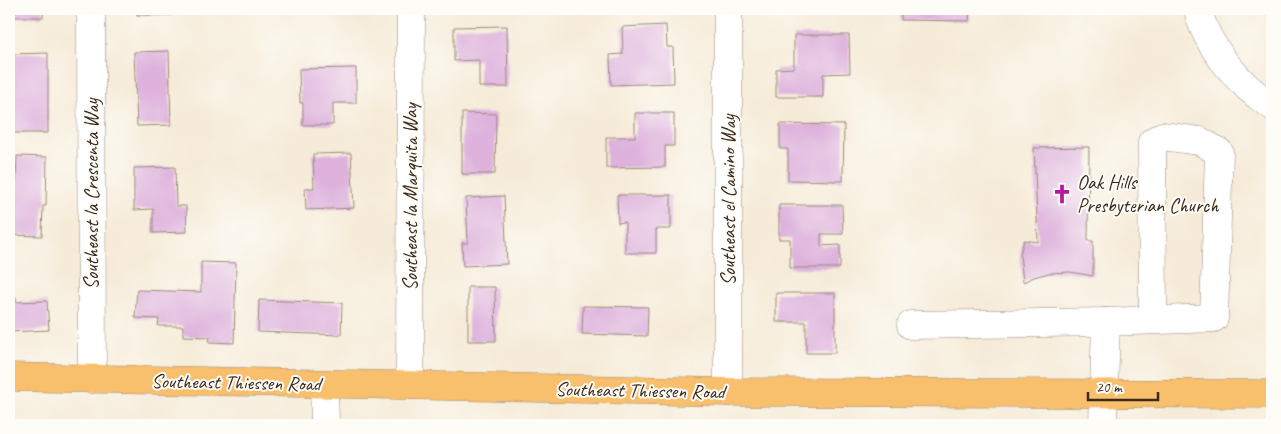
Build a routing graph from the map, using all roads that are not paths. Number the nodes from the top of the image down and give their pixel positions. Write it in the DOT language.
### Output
graph roads {
  1 [pos="91,9"];
  2 [pos="411,9"];
  3 [pos="728,9"];
  4 [pos="1198,9"];
  5 [pos="1272,106"];
  6 [pos="1153,320"];
  7 [pos="1106,322"];
  8 [pos="911,325"];
  9 [pos="9,377"];
  10 [pos="92,379"];
  11 [pos="324,384"];
  12 [pos="410,385"];
  13 [pos="728,392"];
  14 [pos="1103,393"];
  15 [pos="1272,394"];
  16 [pos="325,425"];
  17 [pos="1103,425"];
  1 -- 10 [label="street, Southeast la Crescenta Way"];
  2 -- 12 [label="street, Southeast la Marquita Way"];
  3 -- 13 [label="street, Southeast el Camino Way"];
  4 -- 5 [label="street"];
  6 -- 6 [label="street"];
  6 -- 7 [label="street"];
  7 -- 8 [label="street"];
  7 -- 14 [label="street"];
  9 -- 10 [label="main road, Southeast Thiessen Road"];
  10 -- 11 [label="main road, Southeast Thiessen Road"];
  11 -- 12 [label="main road, Southeast Thiessen Road"];
  11 -- 16 [label="street"];
  12 -- 13 [label="main road, Southeast Thiessen Road"];
  13 -- 14 [label="main road, Southeast Thiessen Road"];
  14 -- 15 [label="main road, Southeast Thiessen Road"];
  14 -- 17 [label="street"];
}
